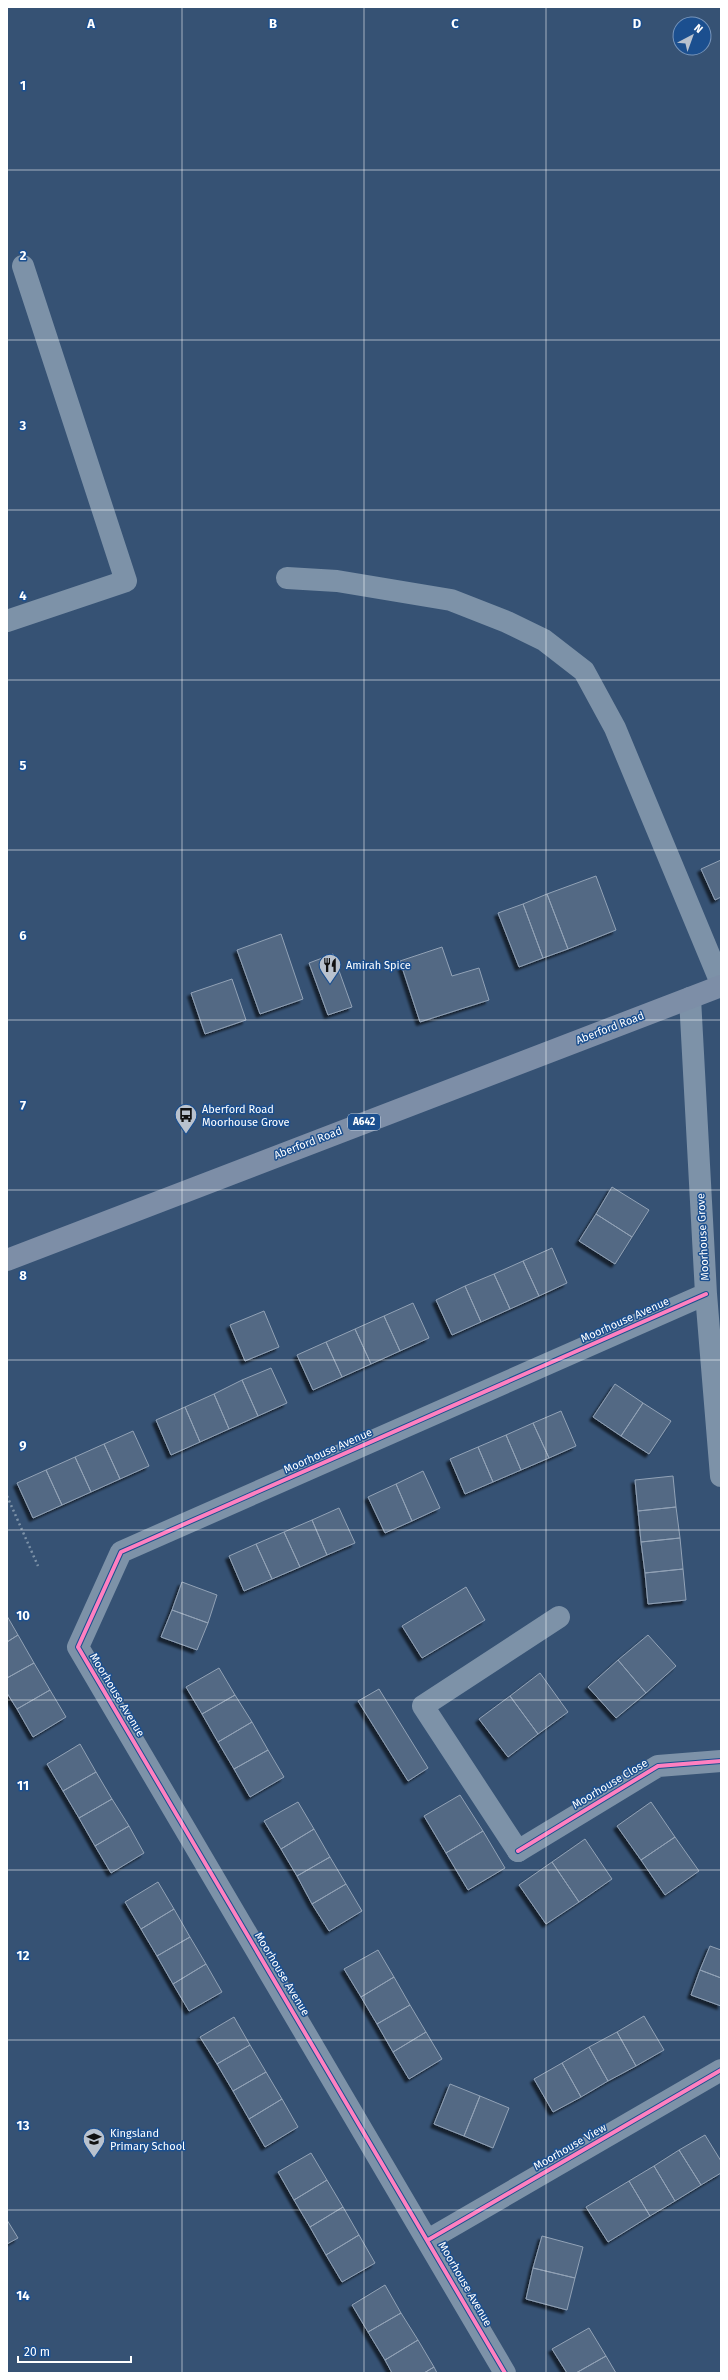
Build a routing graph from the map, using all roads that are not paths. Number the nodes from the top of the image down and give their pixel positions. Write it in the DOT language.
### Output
graph roads {
  1 [pos="23,266"];
  2 [pos="287,578"];
  3 [pos="7,621"];
  4 [pos="721,985"];
  5 [pos="690,998"];
  6 [pos="7,1260"];
  7 [pos="706,1294"];
  8 [pos="721,1476"];
  9 [pos="558,1617"];
  10 [pos="721,1762"];
  11 [pos="721,2070"];
  12 [pos="428,2240"];
  13 [pos="505,2373"];
  1 -- 3 [label="street"];
  2 -- 4 [label="street"];
  4 -- 5 [label="main road, Aberford Road / A642"];
  5 -- 6 [label="main road, Aberford Road / A642"];
  5 -- 7 [label="street, Moorhouse Grove"];
  7 -- 8 [label="street, Moorhouse Grove"];
  7 -- 12 [label="street, Moorhouse Avenue"];
  9 -- 10 [label="street, Moorhouse Close"];
  11 -- 12 [label="street, Moorhouse View"];
  12 -- 13 [label="street, Moorhouse Avenue"];
}
